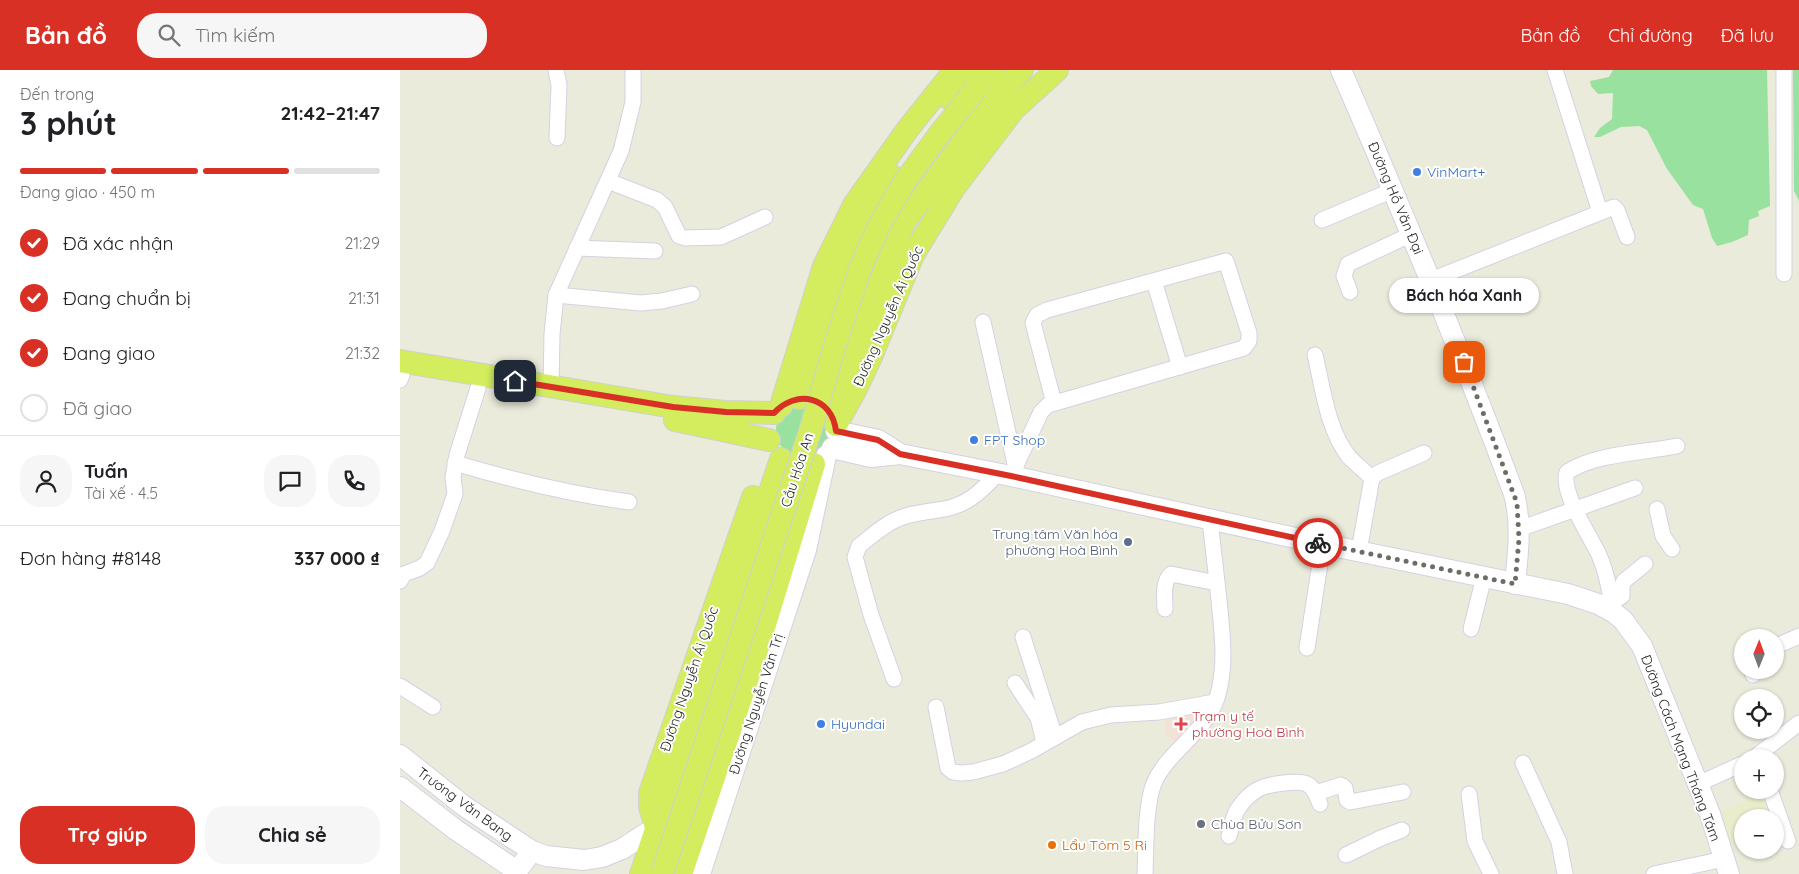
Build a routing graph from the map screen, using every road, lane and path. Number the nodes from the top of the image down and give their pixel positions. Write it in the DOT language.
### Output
graph roads {
  1 [pos="556,70"];
  2 [pos="633,70"];
  3 [pos="955,70"];
  4 [pos="1014,70"];
  5 [pos="1022,70"];
  6 [pos="1058,70"];
  7 [pos="1341,70"];
  8 [pos="1555,70"];
  9 [pos="1784,70"];
  10 [pos="984,77"];
  11 [pos="557,138"];
  12 [pos="608,181"];
  13 [pos="1393,190"];
  14 [pos="1600,212"];
  15 [pos="765,217"];
  16 [pos="1322,220"];
  17 [pos="1412,234"];
  18 [pos="1627,237"];
  19 [pos="577,248"];
  20 [pos="655,251"];
  21 [pos="1784,274"];
  22 [pos="1431,280"];
  23 [pos="1154,281"];
  24 [pos="1350,292"];
  25 [pos="692,294"];
  26 [pos="556,295"];
  27 [pos="983,322"];
  28 [pos="1315,355"];
  29 [pos="1180,368"];
  30 [pos="400,373"];
  31 [pos="551,387"];
  32 [pos="478,388"];
  33 [pos="1054,403"];
  34 [pos="784,406"];
  35 [pos="829,439"];
  36 [pos="1677,446"];
  37 [pos="774,449"];
  38 [pos="1424,453"];
  39 [pos="455,463"];
  40 [pos="1008,472"];
  41 [pos="1372,478"];
  42 [pos="1635,488"];
  43 [pos="629,502"];
  44 [pos="1657,509"];
  45 [pos="1575,510"];
  46 [pos="1210,520"];
  47 [pos="804,527"];
  48 [pos="1519,529"];
  49 [pos="1323,544"];
  50 [pos="1672,549"];
  51 [pos="1359,551"];
  52 [pos="749,556"];
  53 [pos="1645,564"];
  54 [pos="783,566"];
  55 [pos="1484,577"];
  56 [pos="400,580"];
  57 [pos="1217,583"];
  58 [pos="1515,584"];
  59 [pos="1612,608"];
  60 [pos="1165,609"];
  61 [pos="1471,629"];
  62 [pos="1799,636"];
  63 [pos="1023,637"];
  64 [pos="1784,643"];
  65 [pos="1307,648"];
  66 [pos="894,679"];
  67 [pos="1015,683"];
  68 [pos="400,686"];
  69 [pos="1216,702"];
  70 [pos="936,706"];
  71 [pos="433,707"];
  72 [pos="1799,723"];
  73 [pos="1050,740"];
  74 [pos="1766,749"];
  75 [pos="400,755"];
  76 [pos="1523,763"];
  77 [pos="1734,768"];
  78 [pos="1698,784"];
  79 [pos="400,787"];
  80 [pos="1403,792"];
  81 [pos="1469,794"];
  82 [pos="1773,799"];
  83 [pos="1402,830"];
  84 [pos="655,831"];
  85 [pos="1229,836"];
  86 [pos="1788,841"];
  87 [pos="532,851"];
  88 [pos="1346,855"];
  89 [pos="1726,867"];
  90 [pos="641,874"];
  91 [pos="662,874"];
  92 [pos="681,874"];
  93 [pos="700,874"];
  94 [pos="1145,874"];
  95 [pos="1491,874"];
  96 [pos="1565,874"];
  97 [pos="1654,874"];
  1 -- 11 [label="street"];
  2 -- 12 [label="street"];
  3 -- 34 [label="main road"];
  4 -- 10 [label="main road"];
  5 -- 35 [label="main road, Đường Nguyễn Ái Quốc"];
  6 -- 35 [label="main road, Đường Nguyễn Ái Quốc"];
  7 -- 13 [label="main road, Đường Hồ Văn Đại"];
  8 -- 14 [label="street"];
  9 -- 21 [label="street"];
  10 -- 34 [label="main road"];
  10 -- 91 [label="main road, Cầu Hóa An, bridge"];
  12 -- 15 [label="street"];
  12 -- 19 [label="street"];
  13 -- 16 [label="street"];
  13 -- 17 [label="main road, Đường Hồ Văn Đại"];
  14 -- 18 [label="street"];
  14 -- 22 [label="street"];
  17 -- 22 [label="main road, Đường Hồ Văn Đại"];
  17 -- 24 [label="street"];
  19 -- 20 [label="street"];
  19 -- 26 [label="street"];
  22 -- 48 [label="main road, Đường Hồ Văn Đại"];
  23 -- 29 [label="street"];
  23 -- 29 [label="street"];
  23 -- 33 [label="street"];
  25 -- 26 [label="street"];
  26 -- 31 [label="street"];
  27 -- 40 [label="street"];
  28 -- 41 [label="street"];
  29 -- 33 [label="street"];
  30 -- 31 [label="main road"];
  30 -- 32 [label="main road"];
  31 -- 34 [label="main road"];
  32 -- 37 [label="main road"];
  32 -- 39 [label="street"];
  33 -- 40 [label="street"];
  34 -- 35 [label="main road"];
  34 -- 37 [label="main road"];
  35 -- 37 [label="main road"];
  35 -- 40 [label="main road, Đường Cách Mạng Tháng Tám"];
  35 -- 47 [label="main road, Đường Nguyễn Ái Quốc"];
  36 -- 45 [label="street"];
  37 -- 52 [label="main road, Đường Nguyễn Ái Quốc"];
  37 -- 84 [label="main road, Đường Nguyễn Ái Quốc"];
  38 -- 41 [label="street"];
  39 -- 43 [label="street"];
  39 -- 56 [label="street"];
  40 -- 46 [label="main road, Đường Cách Mạng Tháng Tám"];
  40 -- 66 [label="street"];
  41 -- 51 [label="street"];
  42 -- 45 [label="street"];
  44 -- 50 [label="street"];
  45 -- 48 [label="street"];
  45 -- 59 [label="street"];
  46 -- 49 [label="main road, Đường Cách Mạng Tháng Tám"];
  46 -- 57 [label="street"];
  47 -- 54 [label="main road, Đường Nguyễn Ái Quốc"];
  47 -- 93 [label="main road, Đường Nguyễn Văn Trị"];
  48 -- 58 [label="main road, Đường Hồ Văn Đại"];
  49 -- 51 [label="main road, Đường Cách Mạng Tháng Tám"];
  49 -- 65 [label="street"];
  51 -- 55 [label="main road, Đường Cách Mạng Tháng Tám"];
  52 -- 54 [label="main road"];
  52 -- 84 [label="main road, Đường Nguyễn Ái Quốc"];
  53 -- 59 [label="street"];
  54 -- 92 [label="main road, Đường Nguyễn Ái Quốc"];
  55 -- 58 [label="main road, Đường Cách Mạng Tháng Tám"];
  55 -- 61 [label="street"];
  57 -- 60 [label="street"];
  57 -- 69 [label="street"];
  58 -- 59 [label="main road, Đường Cách Mạng Tháng Tám"];
  59 -- 78 [label="main road, Đường Cách Mạng Tháng Tám"];
  62 -- 64 [label="street"];
  63 -- 73 [label="street"];
  67 -- 73 [label="street"];
  68 -- 71 [label="street"];
  69 -- 73 [label="street"];
  69 -- 94 [label="street"];
  70 -- 73 [label="street"];
  72 -- 74 [label="street"];
  75 -- 87 [label="main road, Trương Văn Bang"];
  76 -- 96 [label="street"];
  77 -- 78 [label="street"];
  78 -- 89 [label="main road, Đường Cách Mạng Tháng Tám"];
  79 -- 87 [label="main road"];
  80 -- 85 [label="street"];
  81 -- 95 [label="street"];
  82 -- 86 [label="street"];
  83 -- 88 [label="street"];
  84 -- 87 [label="main road, Trương Văn Bang"];
  84 -- 90 [label="main road"];
  89 -- 97 [label="street"];
}
